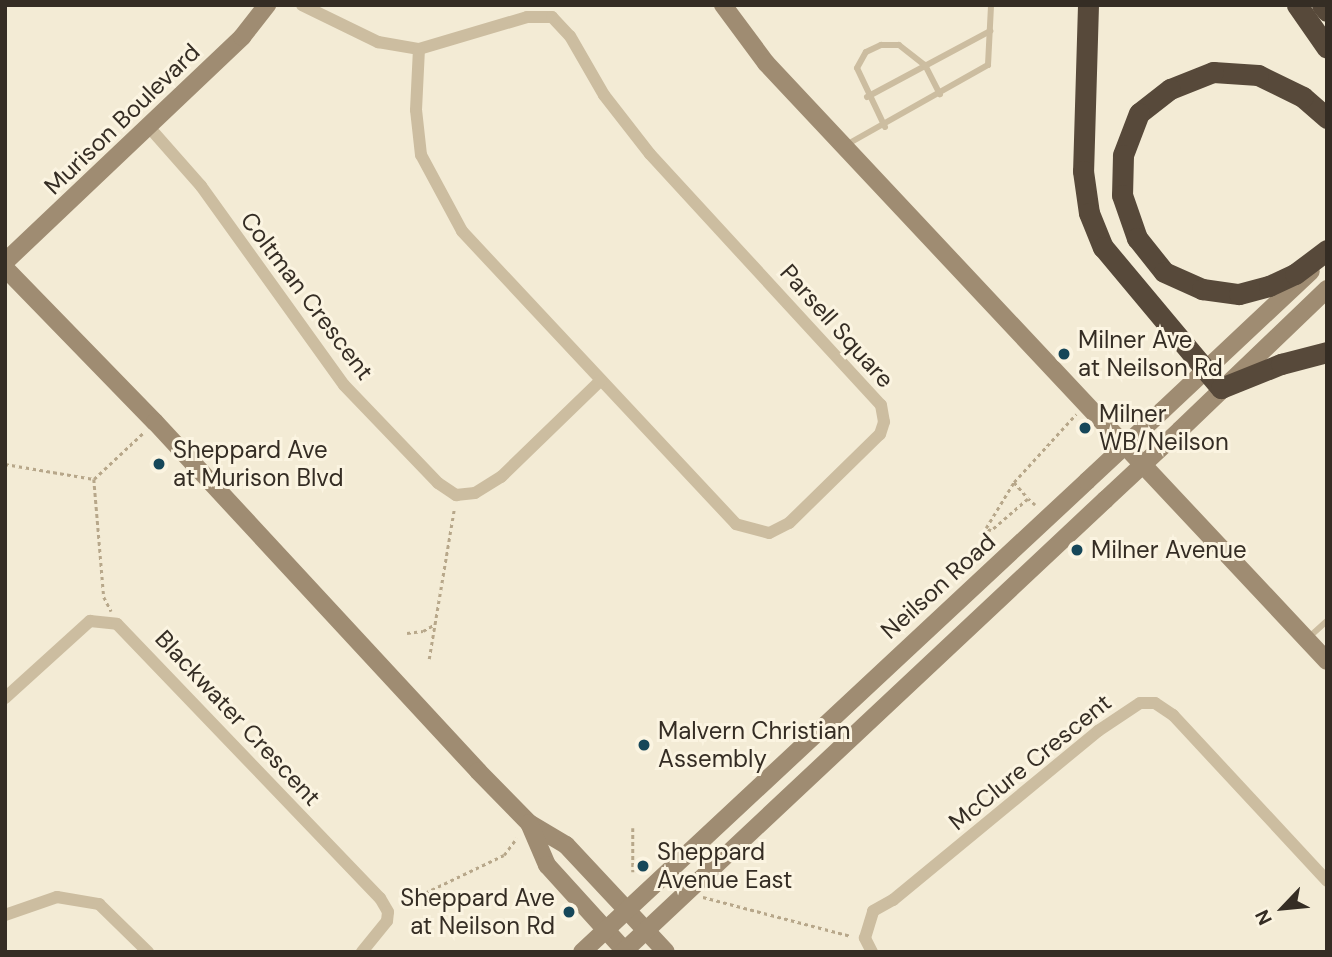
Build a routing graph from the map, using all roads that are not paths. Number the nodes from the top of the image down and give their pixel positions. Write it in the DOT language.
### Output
graph roads {
  1 [pos="267,5"];
  2 [pos="302,5"];
  3 [pos="723,5"];
  4 [pos="991,5"];
  5 [pos="1088,5"];
  6 [pos="1297,5"];
  7 [pos="1322,5"];
  8 [pos="1327,10"];
  9 [pos="990,31"];
  10 [pos="1327,48"];
  11 [pos="418,49"];
  12 [pos="925,65"];
  13 [pos="940,94"];
  14 [pos="867,97"];
  15 [pos="1327,118"];
  16 [pos="149,127"];
  17 [pos="884,127"];
  18 [pos="845,145"];
  19 [pos="1327,250"];
  20 [pos="1327,256"];
  21 [pos="5,262"];
  22 [pos="5,268"];
  23 [pos="1327,289"];
  24 [pos="1327,352"];
  25 [pos="1204,368"];
  26 [pos="601,380"];
  27 [pos="1222,388"];
  28 [pos="1327,621"];
  29 [pos="1306,639"];
  30 [pos="1327,661"];
  31 [pos="5,698"];
  32 [pos="788,758"];
  33 [pos="807,779"];
  34 [pos="529,823"];
  35 [pos="1327,881"];
  36 [pos="625,909"];
  37 [pos="5,915"];
  38 [pos="606,929"];
  39 [pos="646,931"];
  40 [pos="625,951"];
  41 [pos="148,952"];
  42 [pos="362,952"];
  43 [pos="582,952"];
  44 [pos="666,952"];
  45 [pos="872,952"];
  1 -- 16 [label="main road, Murison Boulevard"];
  2 -- 11 [label="street, Parsell Square"];
  3 -- 18 [label="main road"];
  4 -- 9 [label="lane"];
  5 -- 25 [label="highway"];
  6 -- 10 [label="highway"];
  7 -- 8 [label="highway"];
  9 -- 12 [label="lane"];
  9 -- 13 [label="lane"];
  11 -- 26 [label="street, Parsell Square"];
  11 -- 26 [label="street, Parsell Square"];
  12 -- 13 [label="lane"];
  12 -- 14 [label="lane"];
  12 -- 14 [label="lane"];
  13 -- 17 [label="lane"];
  14 -- 17 [label="lane"];
  15 -- 19 [label="highway"];
  16 -- 21 [label="main road, Murison Boulevard"];
  16 -- 26 [label="street, Coltman Crescent"];
  17 -- 18 [label="lane"];
  18 -- 29 [label="main road"];
  20 -- 25 [label="main road, Neilson Road"];
  22 -- 34 [label="main road"];
  23 -- 27 [label="main road, Neilson Road"];
  24 -- 27 [label="highway"];
  25 -- 27 [label="highway"];
  25 -- 32 [label="main road, Neilson Road, bridge"];
  27 -- 33 [label="main road, Neilson Road, bridge"];
  28 -- 29 [label="lane"];
  29 -- 30 [label="main road"];
  31 -- 42 [label="street, Blackwater Crescent"];
  32 -- 33 [label="main road"];
  32 -- 36 [label="main road, Neilson Road"];
  33 -- 39 [label="main road, Neilson Road"];
  34 -- 36 [label="main road"];
  34 -- 38 [label="main road"];
  35 -- 45 [label="street, McClure Crescent"];
  36 -- 38 [label="main road, Neilson Road"];
  36 -- 39 [label="main road"];
  37 -- 41 [label="street"];
  38 -- 40 [label="main road"];
  38 -- 43 [label="main road, Neilson Road"];
  39 -- 40 [label="main road, Neilson Road"];
  39 -- 44 [label="main road"];
}
